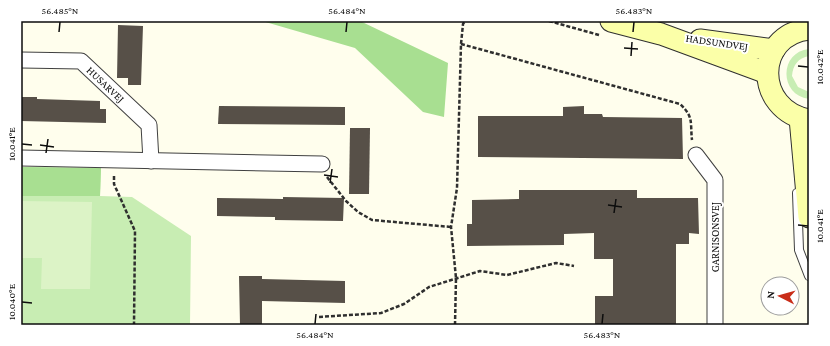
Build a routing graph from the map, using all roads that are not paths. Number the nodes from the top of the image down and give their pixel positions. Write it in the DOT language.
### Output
graph roads {
  1 [pos="611,21"];
  2 [pos="809,29"];
  3 [pos="661,34"];
  4 [pos="774,50"];
  5 [pos="21,60"];
  6 [pos="767,73"];
  7 [pos="804,123"];
  8 [pos="696,155"];
  9 [pos="21,158"];
  10 [pos="151,161"];
  11 [pos="322,164"];
  12 [pos="809,217"];
  13 [pos="809,276"];
  14 [pos="715,325"];
  1 -- 3 [label="main road, HADSUNDVEJ"];
  2 -- 4 [label="main road"];
  3 -- 4 [label="main road, HADSUNDVEJ"];
  3 -- 6 [label="main road, HADSUNDVEJ"];
  4 -- 6 [label="main road"];
  5 -- 10 [label="street, HUSARVEJ"];
  6 -- 7 [label="main road"];
  7 -- 12 [label="main road"];
  7 -- 13 [label="lane"];
  8 -- 14 [label="street, GARNISONSVEJ"];
  9 -- 10 [label="street"];
  10 -- 11 [label="street"];
}
